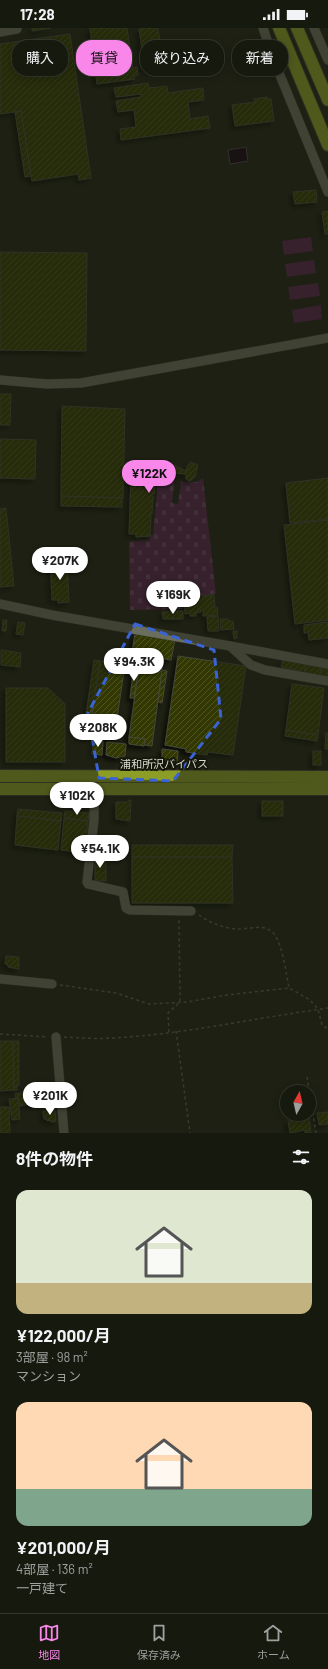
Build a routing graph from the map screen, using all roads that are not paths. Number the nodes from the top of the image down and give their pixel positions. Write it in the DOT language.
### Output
graph roads {
  1 [pos="263,28"];
  2 [pos="279,28"];
  3 [pos="297,28"];
  4 [pos="314,28"];
  5 [pos="17,29"];
  6 [pos="0,32"];
  7 [pos="328,60"];
  8 [pos="328,100"];
  9 [pos="328,145"];
  10 [pos="328,192"];
  11 [pos="328,338"];
  12 [pos="0,380"];
  13 [pos="0,604"];
  14 [pos="230,646"];
  15 [pos="328,664"];
  16 [pos="328,681"];
  17 [pos="0,776"];
  18 [pos="328,778"];
  19 [pos="0,789"];
  20 [pos="94,789"];
  21 [pos="328,789"];
  22 [pos="191,911"];
  23 [pos="0,979"];
  24 [pos="52,984"];
  25 [pos="56,1037"];
  26 [pos="64,1133"];
  1 -- 10 [label="street"];
  2 -- 9 [label="highway"];
  3 -- 8 [label="highway"];
  4 -- 7 [label="street"];
  5 -- 6 [label="street"];
  11 -- 12 [label="street"];
  13 -- 14 [label="street"];
  14 -- 15 [label="street"];
  14 -- 16 [label="street"];
  17 -- 18 [label="highway, 浦和所沢バイパス"];
  19 -- 20 [label="highway"];
  20 -- 21 [label="highway"];
  20 -- 22 [label="street"];
  23 -- 24 [label="street"];
  25 -- 26 [label="street"];
}
